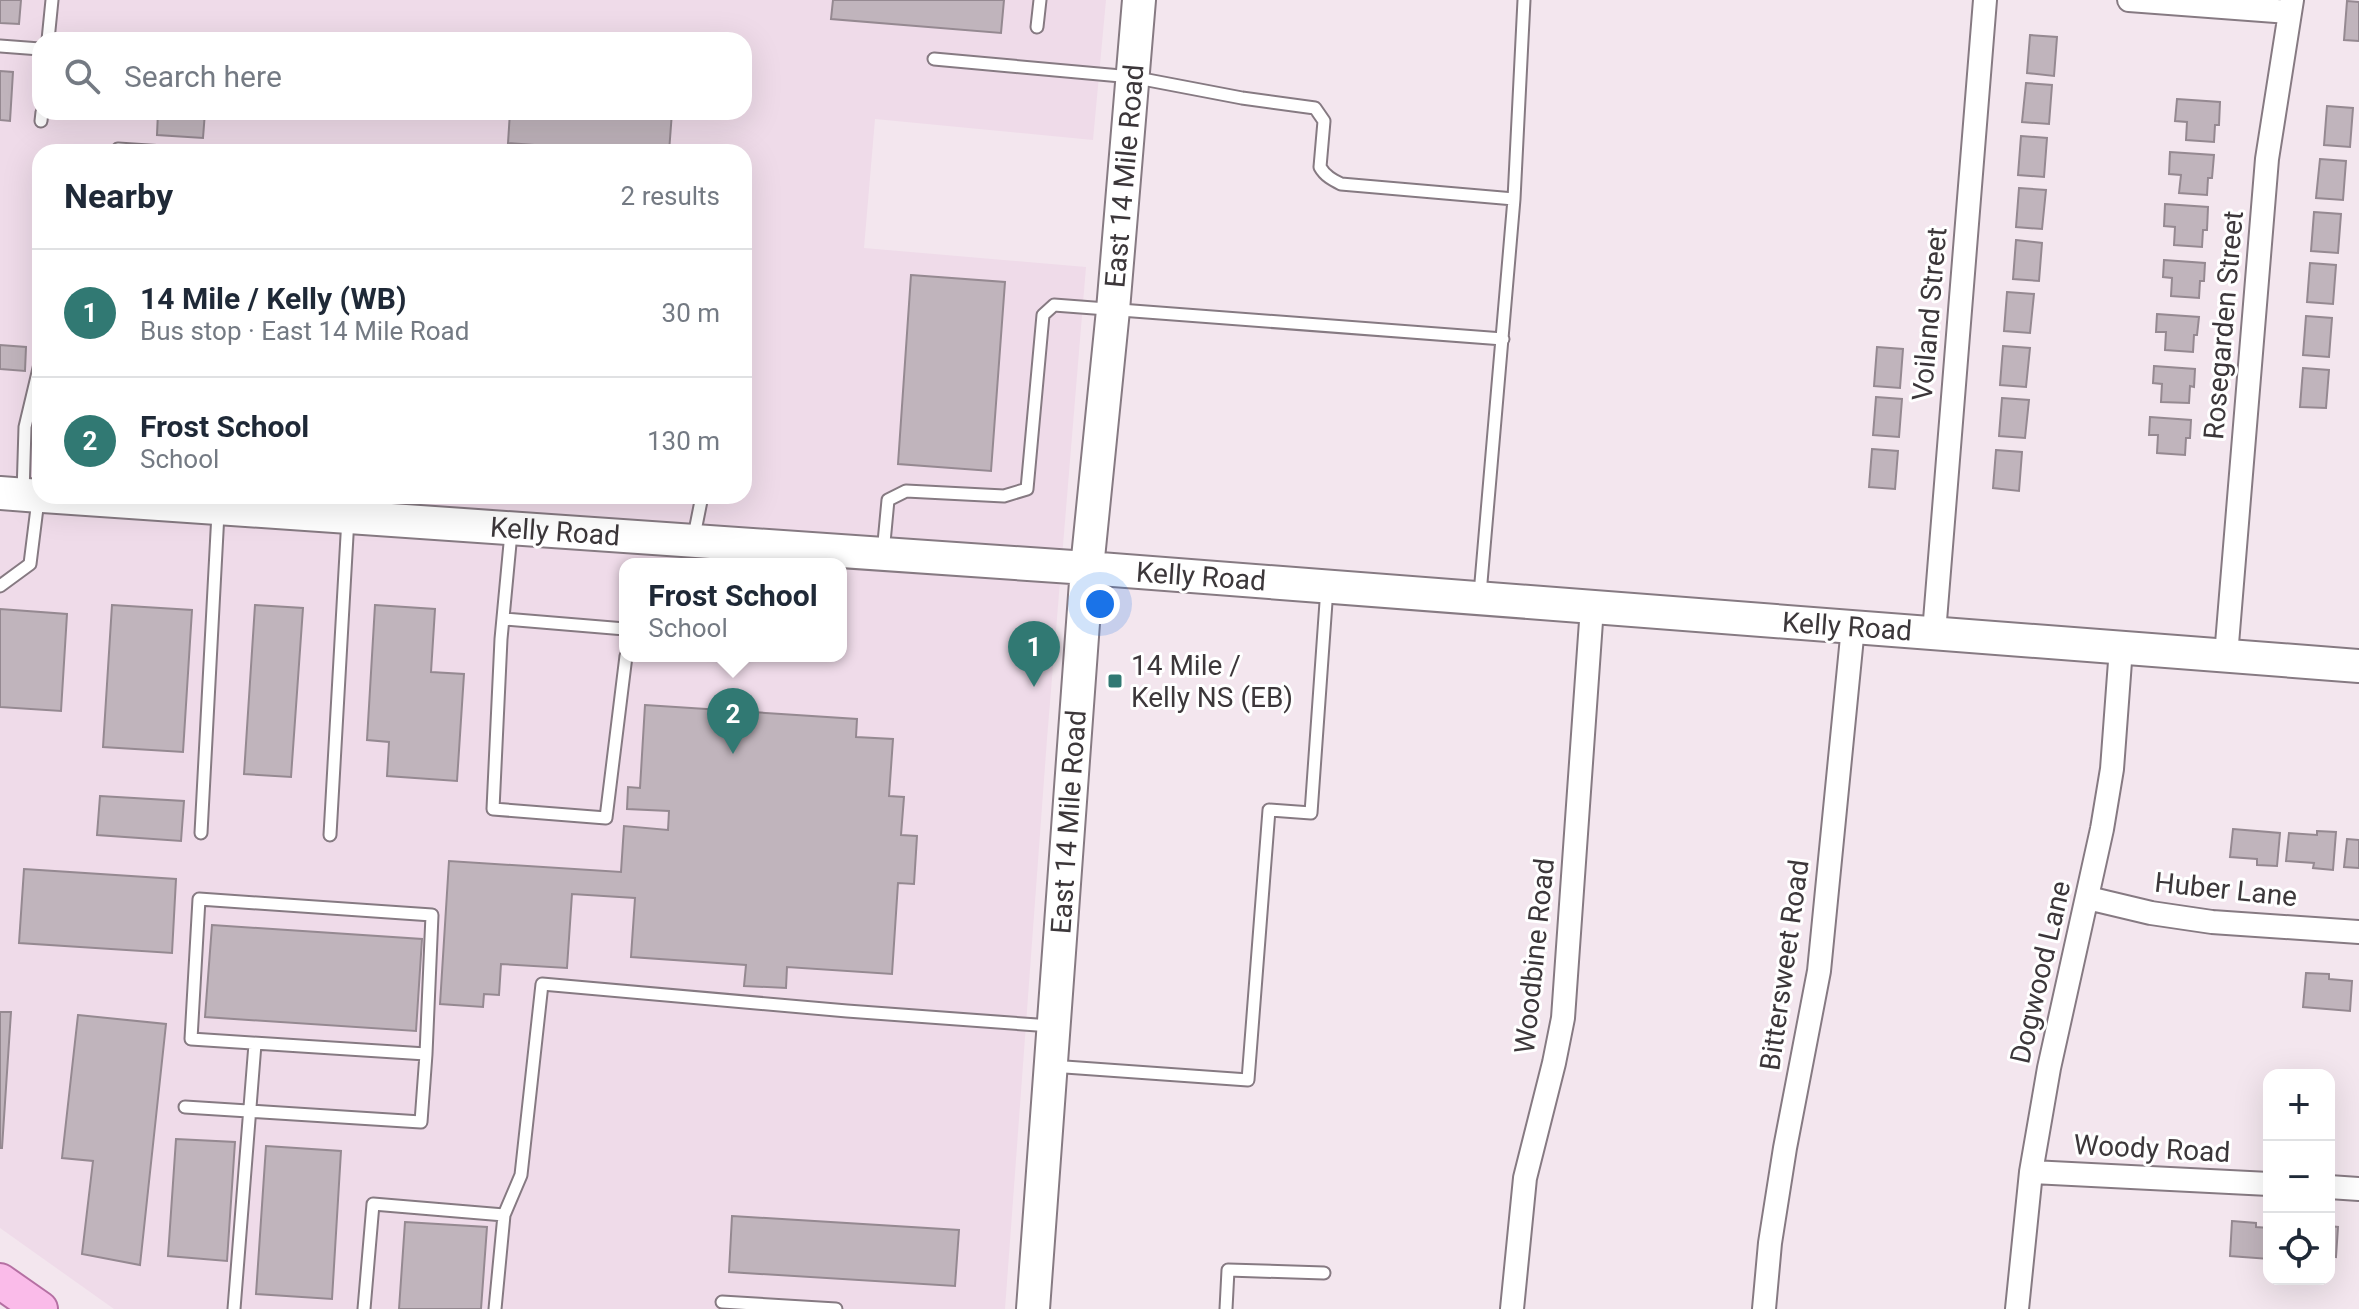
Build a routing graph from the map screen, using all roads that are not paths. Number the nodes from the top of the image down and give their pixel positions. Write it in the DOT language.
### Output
graph roads {
  1 [pos="52,0"];
  2 [pos="1040,0"];
  3 [pos="1139,0"];
  4 [pos="1524,0"];
  5 [pos="1985,0"];
  6 [pos="2129,0"];
  7 [pos="2291,6"];
  8 [pos="1037,27"];
  9 [pos="49,32"];
  10 [pos="0,46"];
  11 [pos="32,48"];
  12 [pos="934,59"];
  13 [pos="1132,77"];
  14 [pos="1514,199"];
  15 [pos="1113,310"];
  16 [pos="1503,339"];
  17 [pos="32,398"];
  18 [pos="29,495"];
  19 [pos="196,504"];
  20 [pos="701,504"];
  21 [pos="218,508"];
  22 [pos="348,517"];
  23 [pos="511,528"];
  24 [pos="694,541"];
  25 [pos="883,554"];
  26 [pos="1087,568"];
  27 [pos="0,586"];
  28 [pos="1327,586"];
  29 [pos="1479,598"];
  30 [pos="1592,607"];
  31 [pos="504,619"];
  32 [pos="1853,627"];
  33 [pos="619,629"];
  34 [pos="1934,633"];
  35 [pos="2121,648"];
  36 [pos="2226,656"];
  37 [pos="625,662"];
  38 [pos="2359,666"];
  39 [pos="201,833"];
  40 [pos="330,835"];
  41 [pos="2088,898"];
  42 [pos="2359,932"];
  43 [pos="1054,1026"];
  44 [pos="255,1044"];
  45 [pos="426,1054"];
  46 [pos="1051,1066"];
  47 [pos="185,1107"];
  48 [pos="250,1112"];
  49 [pos="2031,1172"];
  50 [pos="2263,1184"];
  51 [pos="2335,1187"];
  52 [pos="2359,1189"];
  53 [pos="504,1215"];
  54 [pos="1324,1273"];
  55 [pos="0,1281"];
  56 [pos="722,1302"];
  57 [pos="40,1309"];
  58 [pos="234,1309"];
  59 [pos="364,1309"];
  60 [pos="495,1309"];
  61 [pos="836,1309"];
  62 [pos="1033,1309"];
  63 [pos="1226,1309"];
  64 [pos="1512,1309"];
  65 [pos="1764,1309"];
  66 [pos="2017,1309"];
  1 -- 9 [label="lane"];
  2 -- 8 [label="lane"];
  3 -- 13 [label="street, East 14 Mile Road"];
  4 -- 14 [label="lane"];
  5 -- 34 [label="street, Voiland Street"];
  6 -- 7 [label="street"];
  7 -- 36 [label="street, Rosegarden Street"];
  10 -- 11 [label="lane"];
  12 -- 13 [label="lane"];
  13 -- 14 [label="lane"];
  13 -- 15 [label="street, East 14 Mile Road"];
  14 -- 16 [label="lane"];
  15 -- 16 [label="lane"];
  15 -- 25 [label="lane"];
  15 -- 26 [label="street, East 14 Mile Road"];
  16 -- 29 [label="lane"];
  17 -- 18 [label="lane"];
  18 -- 27 [label="lane"];
  19 -- 21 [label="street, Kelly Road"];
  20 -- 24 [label="lane"];
  21 -- 22 [label="street, Kelly Road"];
  21 -- 39 [label="lane"];
  22 -- 23 [label="street, Kelly Road"];
  22 -- 40 [label="lane"];
  23 -- 24 [label="street, Kelly Road"];
  23 -- 31 [label="lane"];
  24 -- 25 [label="street, Kelly Road"];
  25 -- 26 [label="street, Kelly Road"];
  26 -- 28 [label="street, Kelly Road"];
  26 -- 43 [label="street, East 14 Mile Road"];
  28 -- 29 [label="street, Kelly Road"];
  28 -- 46 [label="lane"];
  29 -- 30 [label="street, Kelly Road"];
  30 -- 32 [label="street, Kelly Road"];
  30 -- 64 [label="street, Woodbine Road"];
  31 -- 33 [label="lane"];
  31 -- 37 [label="lane"];
  32 -- 34 [label="street, Kelly Road"];
  32 -- 65 [label="street, Bittersweet Road"];
  34 -- 35 [label="street, Kelly Road"];
  35 -- 36 [label="street, Kelly Road"];
  35 -- 41 [label="street, Dogwood Lane"];
  36 -- 38 [label="street, Kelly Road"];
  41 -- 42 [label="street, Huber Lane"];
  41 -- 49 [label="street, Dogwood Lane"];
  43 -- 46 [label="street, East 14 Mile Road"];
  43 -- 53 [label="lane"];
  44 -- 45 [label="lane"];
  44 -- 45 [label="lane"];
  44 -- 48 [label="lane"];
  45 -- 48 [label="lane"];
  46 -- 62 [label="street, East 14 Mile Road"];
  47 -- 48 [label="lane"];
  48 -- 58 [label="lane"];
  49 -- 50 [label="street, Woody Road"];
  49 -- 66 [label="street, Dogwood Lane"];
  51 -- 52 [label="street"];
  53 -- 59 [label="lane"];
  53 -- 60 [label="lane"];
  54 -- 63 [label="lane"];
  55 -- 57 [label="main road"];
  56 -- 61 [label="lane"];
}
